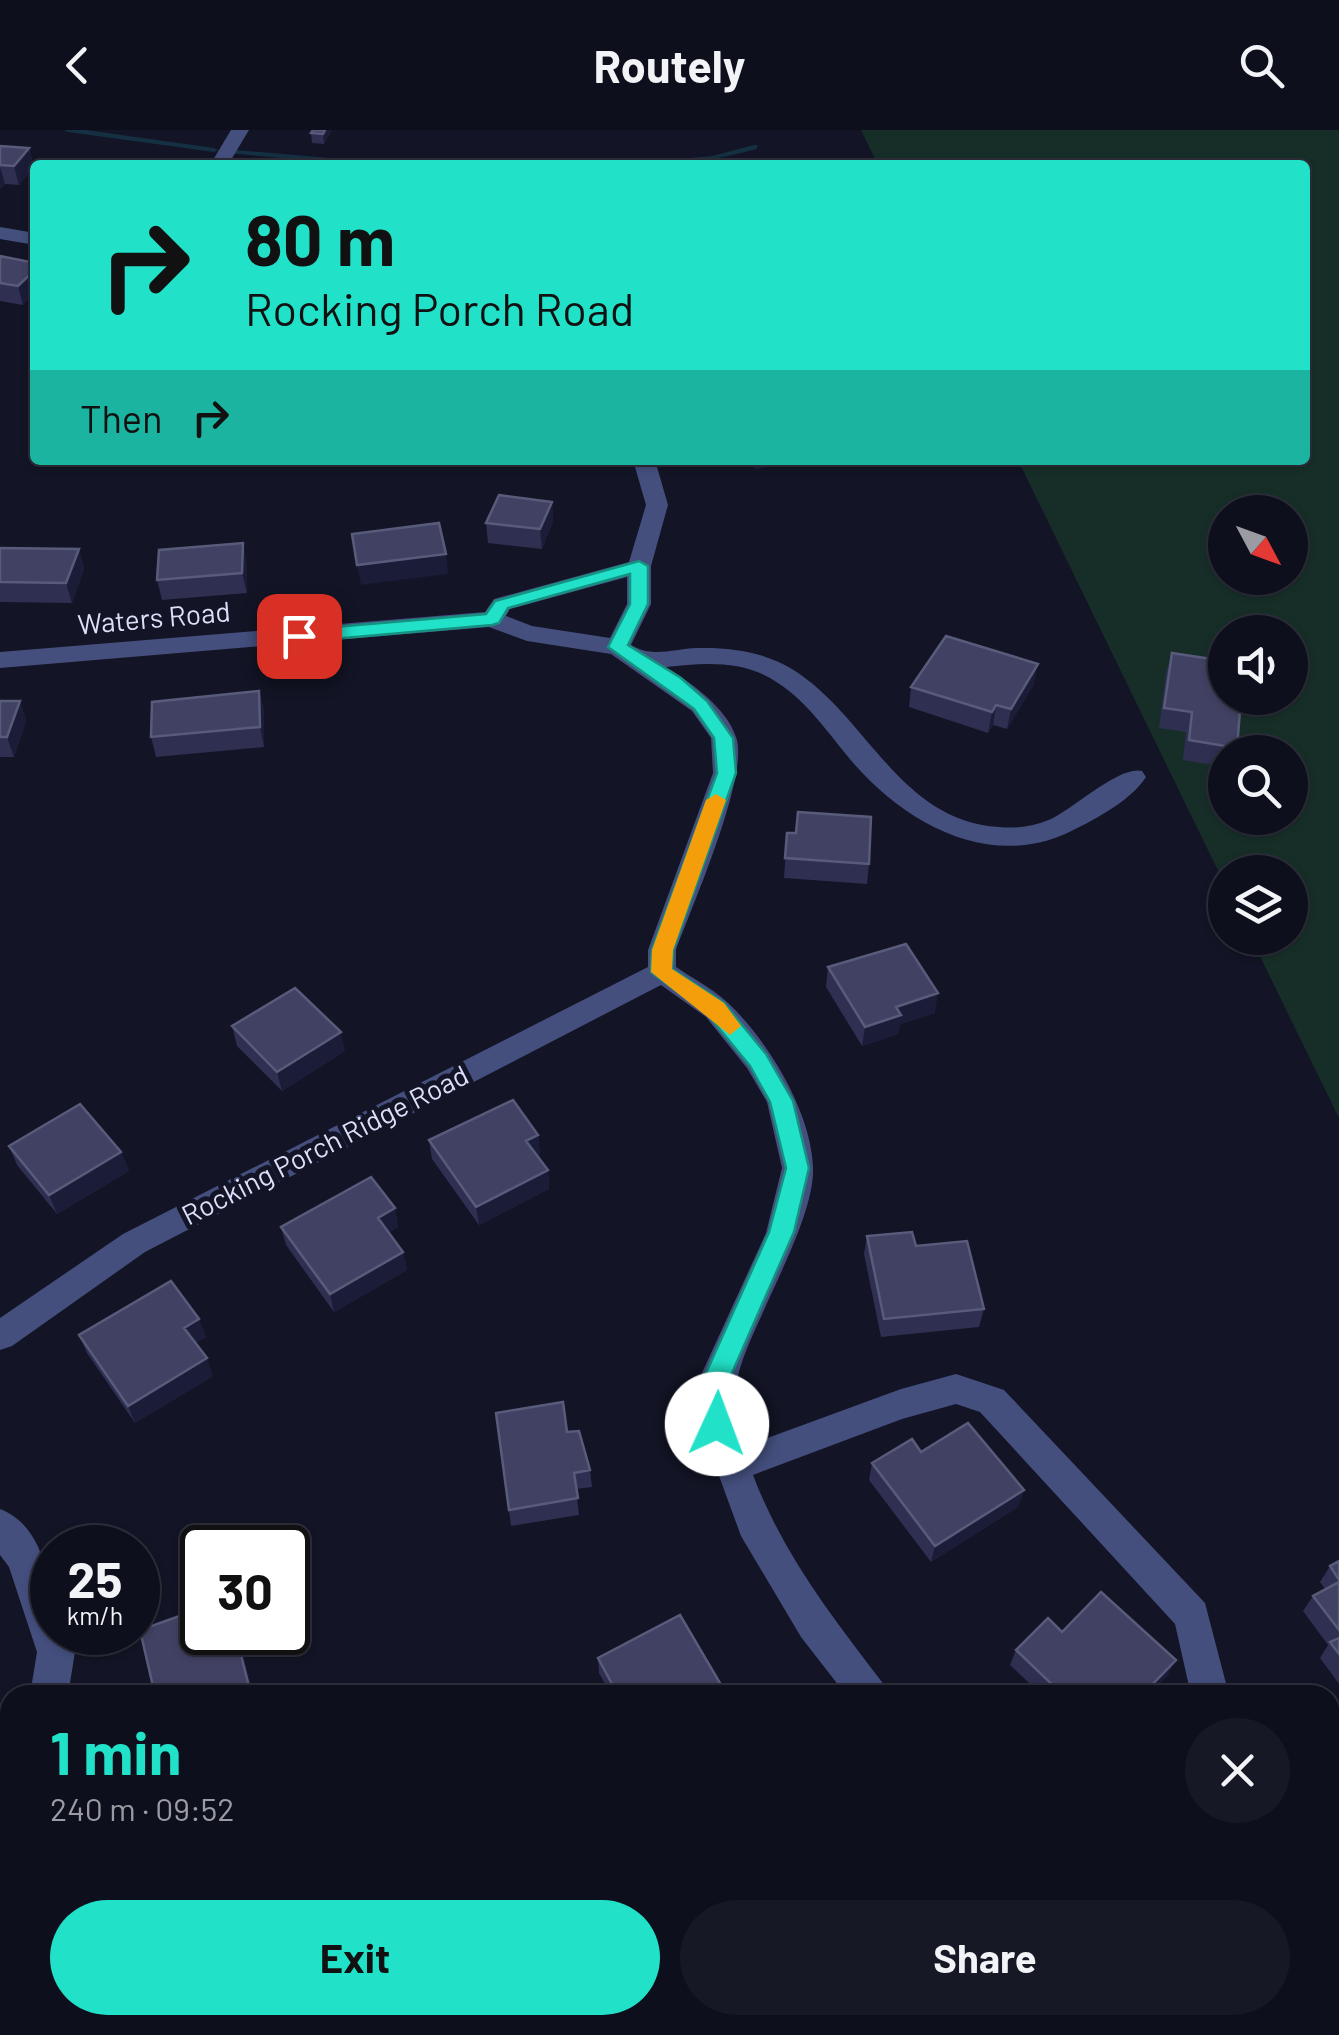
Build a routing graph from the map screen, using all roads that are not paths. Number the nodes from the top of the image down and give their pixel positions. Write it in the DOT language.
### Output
graph roads {
  1 [pos="240,130"];
  2 [pos="222,160"];
  3 [pos="0,232"];
  4 [pos="30,238"];
  5 [pos="645,465"];
  6 [pos="639,566"];
  7 [pos="492,619"];
  8 [pos="629,654"];
  9 [pos="0,660"];
  10 [pos="1133,777"];
  11 [pos="662,972"];
  12 [pos="0,1336"];
  13 [pos="732,1467"];
  14 [pos="0,1526"];
  15 [pos="51,1685"];
  16 [pos="860,1685"];
  17 [pos="1208,1685"];
  1 -- 2 [label="street"];
  3 -- 4 [label="street"];
  5 -- 6 [label="street"];
  6 -- 7 [label="street, Waters Road"];
  6 -- 8 [label="street"];
  7 -- 8 [label="street, Waters Road"];
  7 -- 9 [label="street, Waters Road"];
  8 -- 10 [label="street"];
  8 -- 11 [label="street"];
  11 -- 12 [label="street, Rocking Porch Ridge Road"];
  11 -- 13 [label="street"];
  13 -- 16 [label="street"];
  13 -- 17 [label="street"];
  14 -- 15 [label="street"];
}
